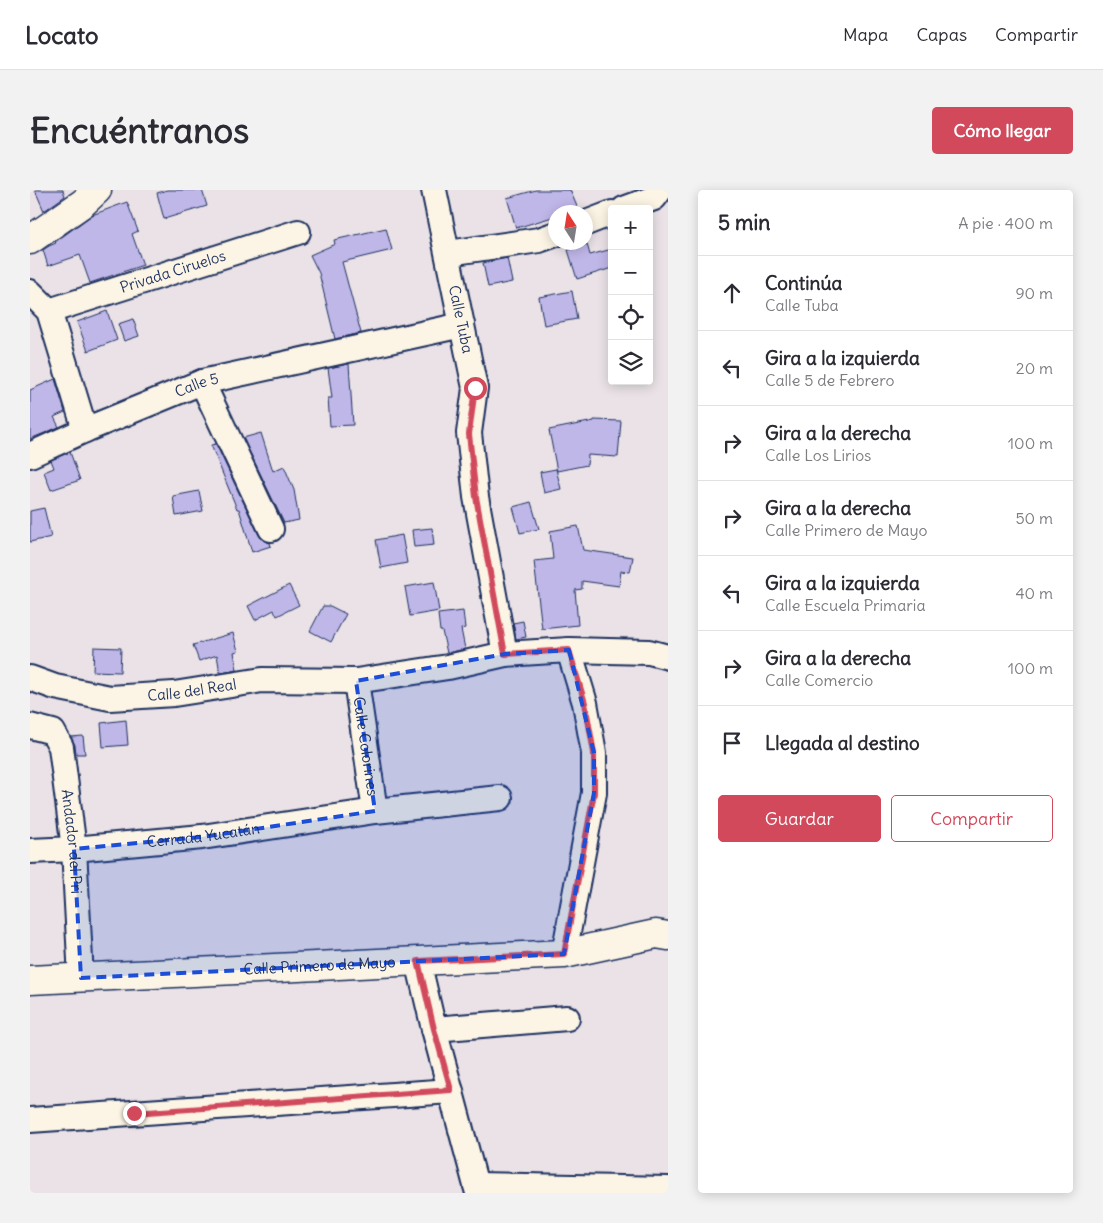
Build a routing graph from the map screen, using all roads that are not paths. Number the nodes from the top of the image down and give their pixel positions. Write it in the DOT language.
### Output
graph roads {
  1 [pos="98,190"];
  2 [pos="434,190"];
  3 [pos="660,190"];
  4 [pos="635,205"];
  5 [pos="608,215"];
  6 [pos="593,220"];
  7 [pos="298,232"];
  8 [pos="548,237"];
  9 [pos="30,240"];
  10 [pos="448,253"];
  11 [pos="30,292"];
  12 [pos="49,311"];
  13 [pos="462,325"];
  14 [pos="202,382"];
  15 [pos="85,430"];
  16 [pos="30,455"];
  17 [pos="272,529"];
  18 [pos="569,650"];
  19 [pos="505,654"];
  20 [pos="668,658"];
  21 [pos="30,678"];
  22 [pos="356,681"];
  23 [pos="30,726"];
  24 [pos="500,798"];
  25 [pos="375,811"];
  26 [pos="74,849"];
  27 [pos="30,852"];
  28 [pos="668,936"];
  29 [pos="564,954"];
  30 [pos="418,961"];
  31 [pos="81,978"];
  32 [pos="30,980"];
  33 [pos="567,1018"];
  34 [pos="434,1029"];
  35 [pos="451,1090"];
  36 [pos="30,1120"];
  37 [pos="477,1189"];
  38 [pos="668,1189"];
  1 -- 9 [label="street"];
  2 -- 10 [label="street, Calle Tuba"];
  3 -- 4 [label="street"];
  5 -- 6 [label="street"];
  7 -- 12 [label="street, Privada Ciruelos"];
  8 -- 10 [label="street"];
  10 -- 13 [label="street, Calle Tuba"];
  11 -- 12 [label="street"];
  12 -- 15 [label="street"];
  13 -- 14 [label="street, Calle 5"];
  13 -- 19 [label="street, Calle Tuba"];
  14 -- 15 [label="street, Calle 5"];
  14 -- 17 [label="street"];
  15 -- 16 [label="street, Calle 5"];
  18 -- 19 [label="street, Calle del Real"];
  18 -- 20 [label="street, Calle del Real"];
  18 -- 29 [label="street"];
  19 -- 22 [label="street, Calle del Real"];
  21 -- 22 [label="street, Calle del Real"];
  22 -- 25 [label="street, Calle Colorines"];
  23 -- 26 [label="street, Andador del Pri"];
  24 -- 25 [label="street, Cerrada Yucatán"];
  25 -- 26 [label="street, Cerrada Yucatán"];
  26 -- 27 [label="street, Cerrada Yucatán"];
  26 -- 31 [label="street, Andador del Pri"];
  28 -- 29 [label="street, Calle Primero de Mayo"];
  29 -- 30 [label="street, Calle Primero de Mayo"];
  30 -- 31 [label="street, Calle Primero de Mayo"];
  30 -- 34 [label="street"];
  31 -- 32 [label="street, Calle Primero de Mayo"];
  33 -- 34 [label="street"];
  34 -- 35 [label="street"];
  35 -- 36 [label="street"];
  35 -- 37 [label="street"];
  37 -- 38 [label="street"];
}
